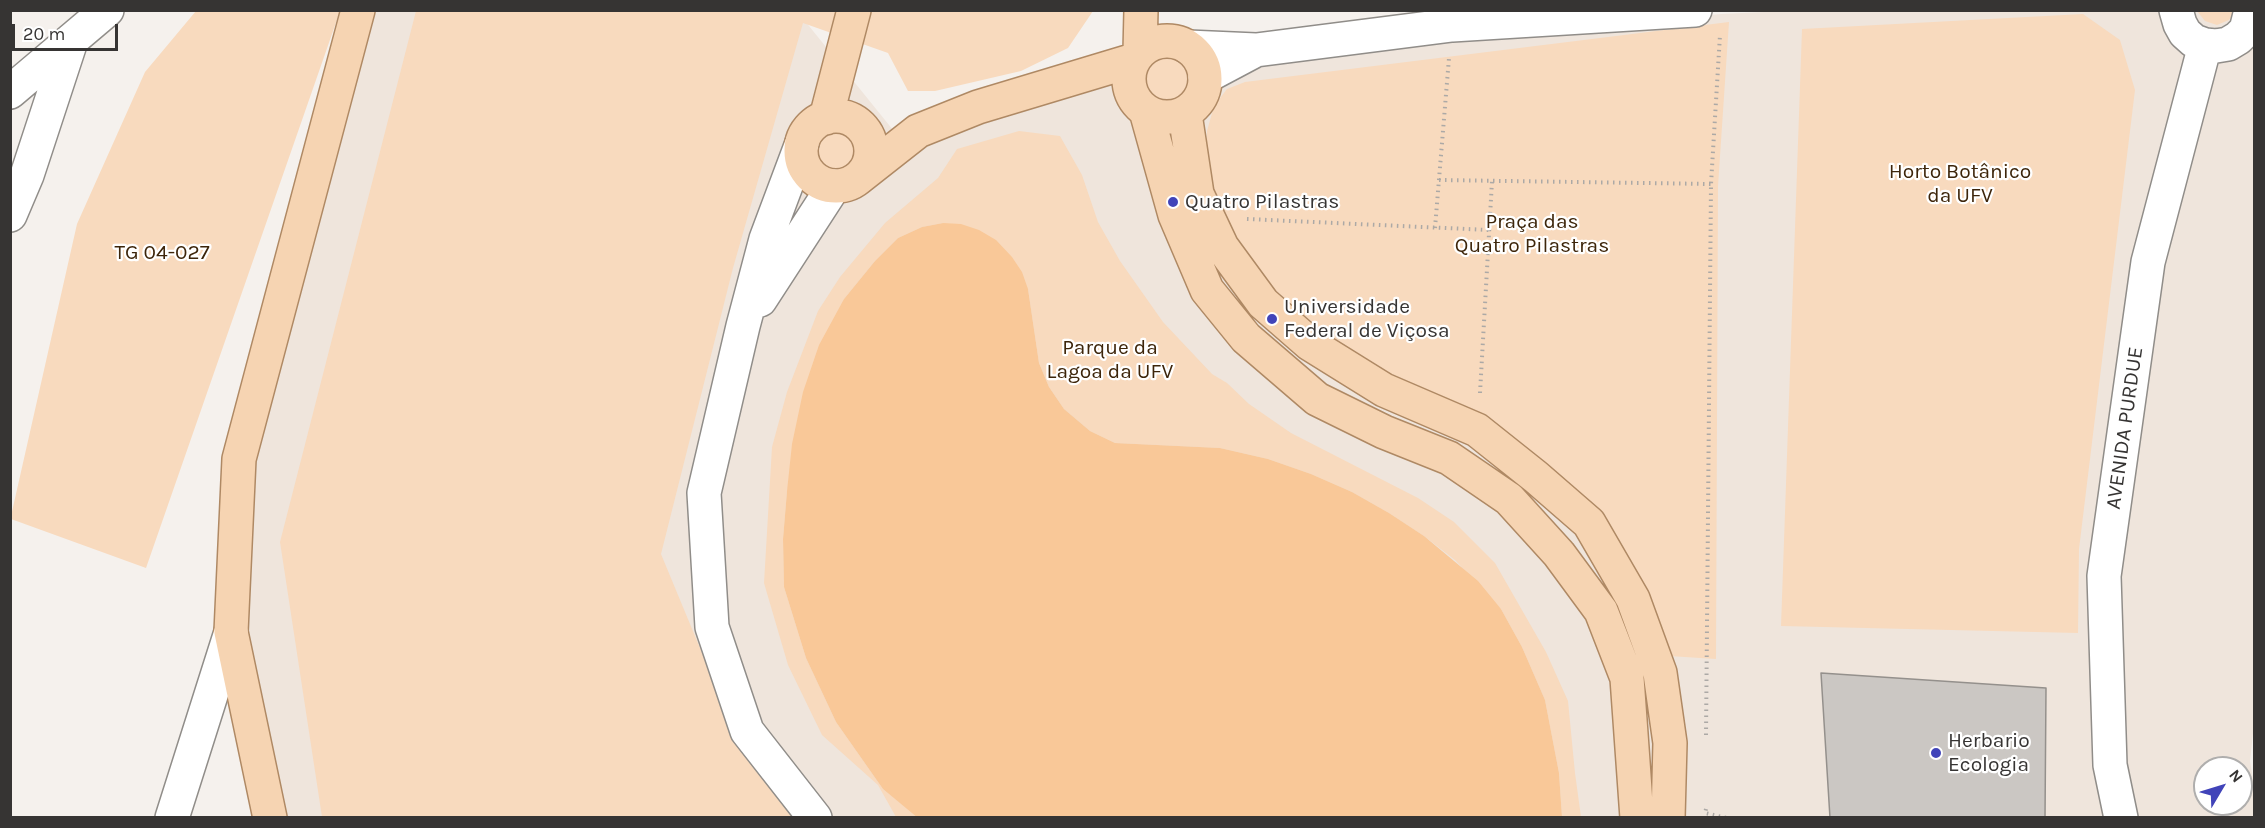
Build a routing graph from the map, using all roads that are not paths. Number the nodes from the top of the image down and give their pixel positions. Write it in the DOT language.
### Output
graph roads {
  1 [pos="107,10"];
  2 [pos="358,10"];
  3 [pos="854,10"];
  4 [pos="1141,10"];
  5 [pos="1695,10"];
  6 [pos="2176,10"];
  7 [pos="2251,10"];
  8 [pos="71,41"];
  9 [pos="1157,42"];
  10 [pos="2205,45"];
  11 [pos="1256,50"];
  12 [pos="1205,77"];
  13 [pos="1052,85"];
  14 [pos="10,92"];
  15 [pos="1139,103"];
  16 [pos="1185,114"];
  17 [pos="826,118"];
  18 [pos="918,131"];
  19 [pos="865,133"];
  20 [pos="802,143"];
  21 [pos="845,183"];
  22 [pos="10,215"];
  23 [pos="743,326"];
  24 [pos="231,632"];
  25 [pos="172,818"];
  26 [pos="270,818"];
  27 [pos="815,818"];
  28 [pos="1637,818"];
  29 [pos="1668,818"];
  30 [pos="2121,818"];
  1 -- 8 [label="street"];
  2 -- 24 [label="main road"];
  3 -- 17 [label="main road"];
  4 -- 9 [label="main road"];
  5 -- 11 [label="street"];
  6 -- 10 [label="street"];
  7 -- 10 [label="street"];
  8 -- 14 [label="street"];
  8 -- 22 [label="street"];
  9 -- 11 [label="street"];
  9 -- 12 [label="main road"];
  9 -- 13 [label="main road"];
  9 -- 15 [label="main road"];
  10 -- 30 [label="street, AVENIDA PURDUE"];
  11 -- 12 [label="street"];
  12 -- 16 [label="main road"];
  13 -- 15 [label="main road"];
  13 -- 18 [label="main road"];
  15 -- 16 [label="main road"];
  15 -- 28 [label="main road"];
  16 -- 29 [label="main road"];
  17 -- 19 [label="main road"];
  17 -- 20 [label="main road"];
  18 -- 19 [label="main road"];
  18 -- 21 [label="main road"];
  19 -- 21 [label="main road"];
  20 -- 21 [label="main road"];
  20 -- 23 [label="street"];
  21 -- 23 [label="street"];
  23 -- 27 [label="street"];
  24 -- 25 [label="street"];
  24 -- 26 [label="main road"];
}
